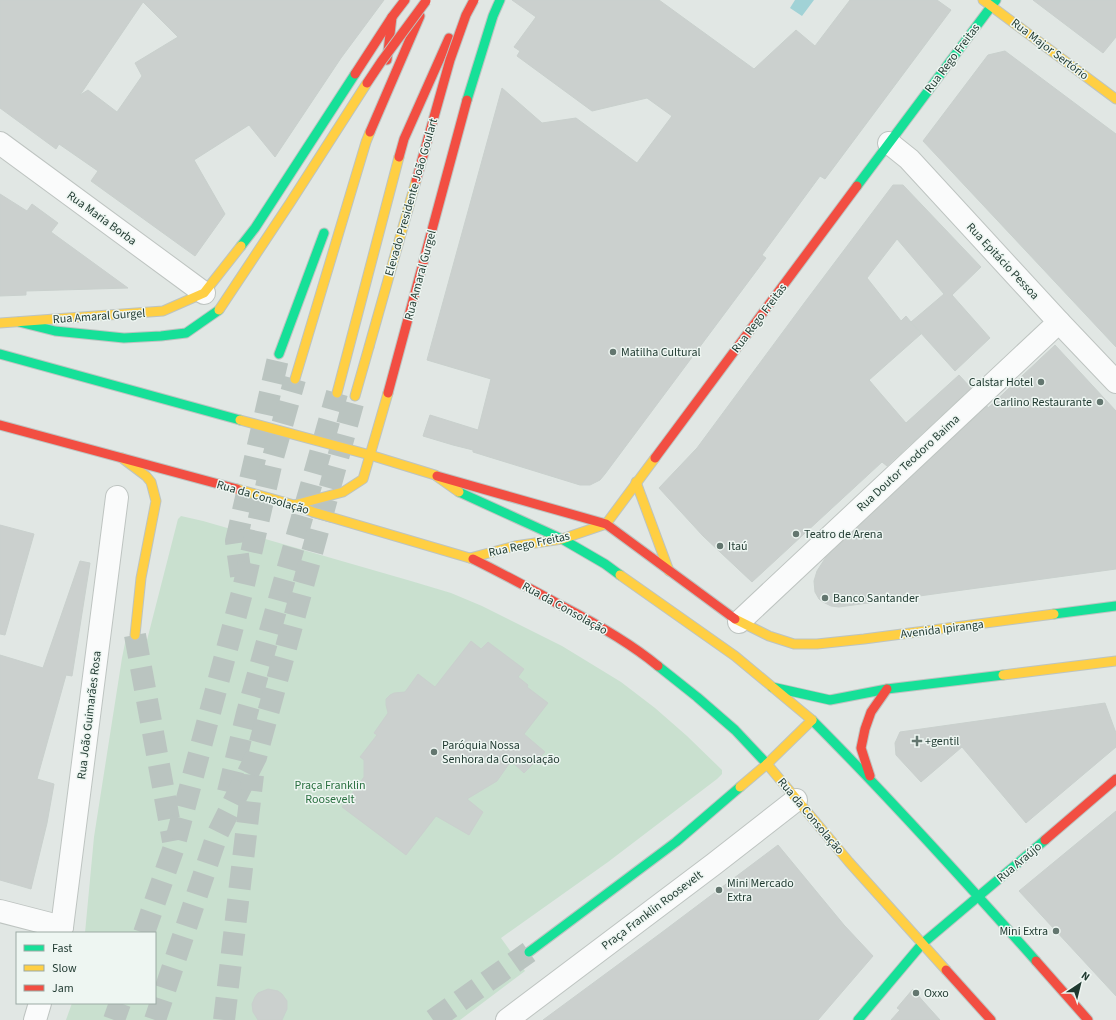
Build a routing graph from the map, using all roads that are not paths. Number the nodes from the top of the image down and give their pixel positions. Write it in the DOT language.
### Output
graph roads {
  1 [pos="405,0"];
  2 [pos="474,0"];
  3 [pos="500,0"];
  4 [pos="983,0"];
  5 [pos="427,1"];
  6 [pos="993,3"];
  7 [pos="392,17"];
  8 [pos="383,74"];
  9 [pos="1116,99"];
  10 [pos="370,111"];
  11 [pos="889,142"];
  12 [pos="0,143"];
  13 [pos="350,163"];
  14 [pos="328,222"];
  15 [pos="204,293"];
  16 [pos="19,322"];
  17 [pos="1059,322"];
  18 [pos="0,323"];
  19 [pos="0,354"];
  20 [pos="279,354"];
  21 [pos="295,379"];
  22 [pos="1116,382"];
  23 [pos="337,393"];
  24 [pos="355,396"];
  25 [pos="0,425"];
  26 [pos="370,455"];
  27 [pos="122,458"];
  28 [pos="436,475"];
  29 [pos="636,482"];
  30 [pos="117,497"];
  31 [pos="294,505"];
  32 [pos="606,524"];
  33 [pos="562,538"];
  34 [pos="470,558"];
  35 [pos="669,571"];
  36 [pos="1116,606"];
  37 [pos="739,622"];
  38 [pos="135,635"];
  39 [pos="1116,661"];
  40 [pos="772,687"];
  41 [pos="887,689"];
  42 [pos="812,720"];
  43 [pos="767,764"];
  44 [pos="1116,779"];
  45 [pos="873,783"];
  46 [pos="796,800"];
  47 [pos="978,897"];
  48 [pos="0,911"];
  49 [pos="61,930"];
  50 [pos="922,944"];
  51 [pos="529,952"];
  52 [pos="40,1004"];
  53 [pos="35,1020"];
  54 [pos="507,1020"];
  55 [pos="858,1020"];
  56 [pos="991,1020"];
  57 [pos="1088,1020"];
  1 -- 7 [label="main road, Rua Amaral Gurgel"];
  2 -- 23 [label="main road"];
  2 -- 24 [label="main road, Elevado Presidente João Goulart, bridge"];
  3 -- 26 [label="main road, Rua Amaral Gurgel"];
  4 -- 6 [label="main road, Rua Major Sertório"];
  5 -- 16 [label="main road, bridge"];
  5 -- 21 [label="main road, bridge"];
  6 -- 9 [label="main road, Rua Major Sertório"];
  6 -- 11 [label="main road, Rua Rego Freitas"];
  7 -- 8 [label="main road"];
  7 -- 15 [label="main road, Rua Amaral Gurgel"];
  10 -- 13 [label="main road"];
  11 -- 17 [label="street, Rua Epitácio Pessoa"];
  11 -- 29 [label="main road, Rua Rego Freitas"];
  12 -- 15 [label="street, Rua Maria Borba"];
  14 -- 20 [label="main road"];
  15 -- 16 [label="main road, Rua Amaral Gurgel"];
  16 -- 18 [label="main road"];
  17 -- 22 [label="street, Rua Epitácio Pessoa"];
  17 -- 37 [label="street, Rua Doutor Teodoro Baima"];
  19 -- 26 [label="main road"];
  25 -- 27 [label="main road, Rua da Consolação"];
  26 -- 28 [label="main road"];
  26 -- 31 [label="main road, Rua Amaral Gurgel"];
  27 -- 31 [label="main road, Rua da Consolação"];
  27 -- 38 [label="main road"];
  28 -- 32 [label="main road"];
  28 -- 33 [label="main road"];
  29 -- 32 [label="main road, Rua Rego Freitas"];
  29 -- 35 [label="main road"];
  30 -- 49 [label="street, Rua João Guimarães Rosa"];
  31 -- 34 [label="main road, Rua da Consolação"];
  32 -- 33 [label="main road, Rua Rego Freitas"];
  32 -- 35 [label="main road"];
  33 -- 34 [label="main road, Rua Rego Freitas"];
  33 -- 40 [label="main road"];
  34 -- 43 [label="main road, Rua da Consolação"];
  35 -- 37 [label="main road"];
  36 -- 37 [label="main road, Avenida Ipiranga"];
  39 -- 41 [label="main road"];
  40 -- 41 [label="main road"];
  40 -- 42 [label="main road"];
  41 -- 45 [label="main road"];
  42 -- 43 [label="main road"];
  42 -- 45 [label="main road"];
  43 -- 46 [label="main road, Rua da Consolação"];
  43 -- 51 [label="main road"];
  44 -- 47 [label="main road, Rua Araújo"];
  45 -- 47 [label="main road"];
  46 -- 50 [label="main road, Rua da Consolação"];
  46 -- 54 [label="street, Praça Franklin Roosevelt"];
  47 -- 50 [label="main road, Rua Araújo"];
  47 -- 57 [label="main road"];
  48 -- 49 [label="street"];
  50 -- 55 [label="main road, Rua Araújo"];
  50 -- 56 [label="main road, Rua da Consolação"];
  52 -- 53 [label="street"];
}
